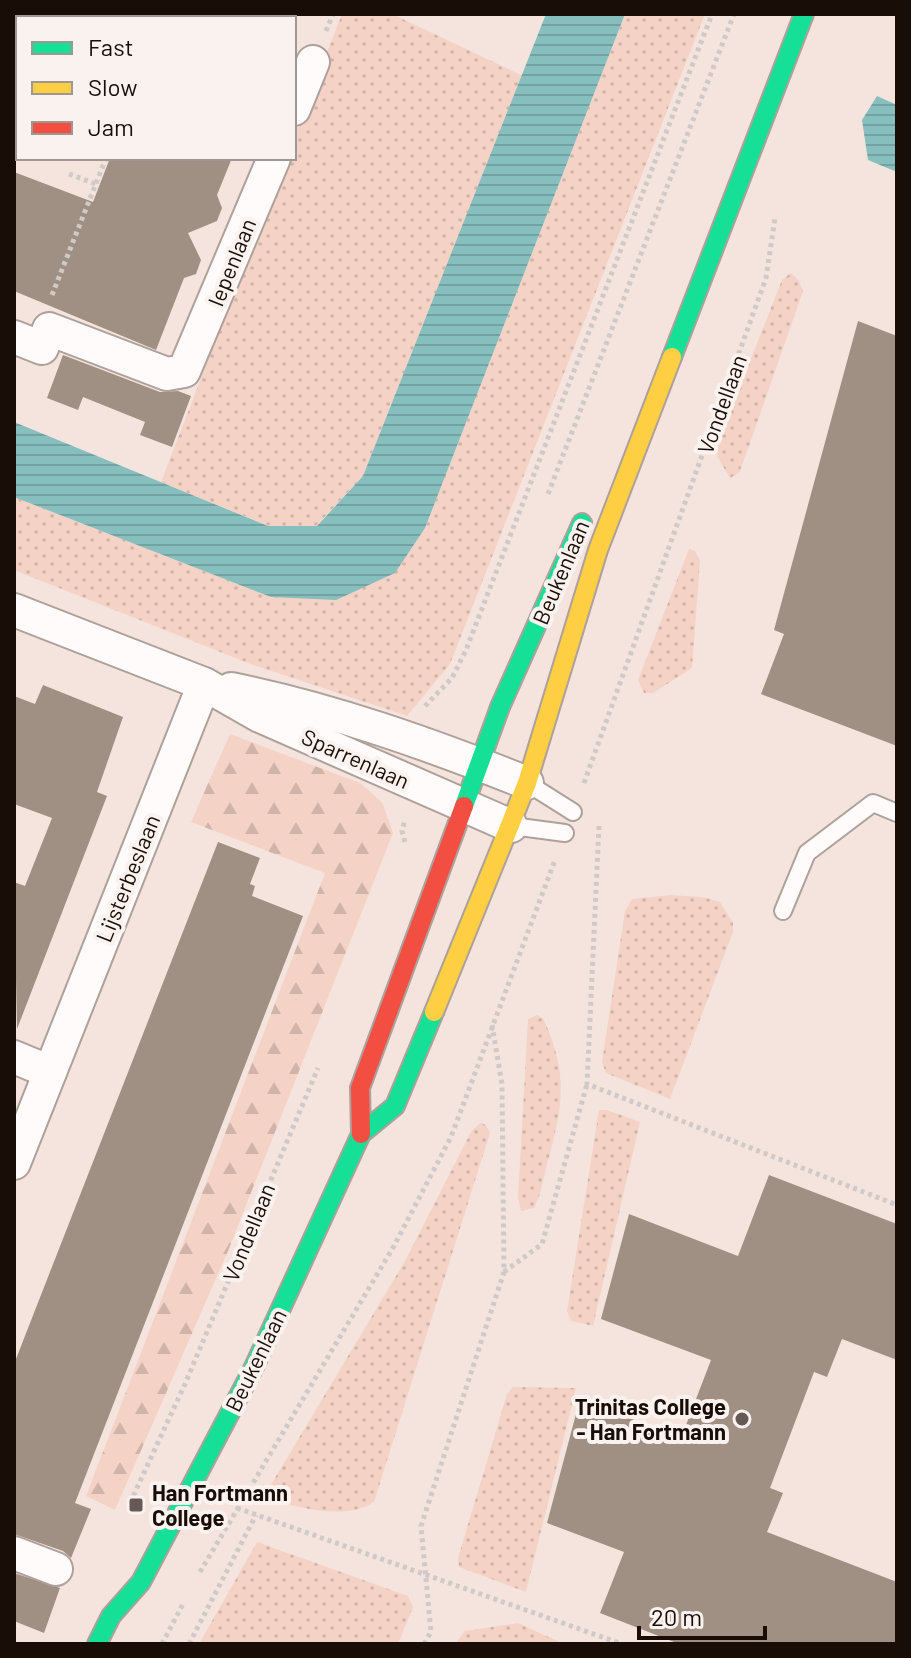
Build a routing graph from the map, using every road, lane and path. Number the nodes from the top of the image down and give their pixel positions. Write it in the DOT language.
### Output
graph roads {
  1 [pos="712,14"];
  2 [pos="734,14"];
  3 [pos="804,14"];
  4 [pos="313,62"];
  5 [pos="296,104"];
  6 [pos="105,160"];
  7 [pos="273,160"];
  8 [pos="69,174"];
  9 [pos="96,184"];
  10 [pos="778,206"];
  11 [pos="49,329"];
  12 [pos="14,337"];
  13 [pos="590,501"];
  14 [pos="544,505"];
  15 [pos="14,610"];
  16 [pos="204,684"];
  17 [pos="423,708"];
  18 [pos="479,764"];
  19 [pos="527,783"];
  20 [pos="581,791"];
  21 [pos="464,807"];
  22 [pos="573,812"];
  23 [pos="897,813"];
  24 [pos="407,815"];
  25 [pos="599,825"];
  26 [pos="511,826"];
  27 [pos="565,833"];
  28 [pos="405,844"];
  29 [pos="558,851"];
  30 [pos="783,911"];
  31 [pos="491,1022"];
  32 [pos="14,1057"];
  33 [pos="322,1058"];
  34 [pos="50,1072"];
  35 [pos="587,1084"];
  36 [pos="361,1134"];
  37 [pos="14,1163"];
  38 [pos="897,1205"];
  39 [pos="504,1272"];
  40 [pos="237,1508"];
  41 [pos="125,1513"];
  42 [pos="256,1515"];
  43 [pos="14,1553"];
  44 [pos="56,1569"];
  45 [pos="426,1574"];
  46 [pos="195,1581"];
  47 [pos="141,1582"];
  48 [pos="188,1594"];
  49 [pos="138,1613"];
  50 [pos="97,1644"];
  51 [pos="162,1644"];
  52 [pos="189,1644"];
  53 [pos="424,1644"];
  54 [pos="622,1644"];
  1 -- 17 [label="path"];
  2 -- 14 [label="path"];
  3 -- 19 [label="street, Beukenlaan"];
  4 -- 5 [label="street"];
  6 -- 9 [label="path"];
  7 -- 11 [label="street, Iepenlaan"];
  8 -- 9 [label="path"];
  9 -- 11 [label="path"];
  10 -- 20 [label="path, Vondellaan"];
  11 -- 12 [label="street"];
  13 -- 18 [label="street, Beukenlaan"];
  15 -- 16 [label="street, Sparrenlaan"];
  16 -- 18 [label="street, Sparrenlaan"];
  16 -- 21 [label="street, Sparrenlaan"];
  16 -- 34 [label="street, Lijsterbeslaan"];
  18 -- 19 [label="street, Sparrenlaan"];
  18 -- 21 [label="street, Beukenlaan"];
  19 -- 22 [label="lane"];
  19 -- 26 [label="street, Beukenlaan"];
  21 -- 26 [label="street, Sparrenlaan"];
  21 -- 36 [label="street, Beukenlaan"];
  23 -- 30 [label="lane"];
  24 -- 28 [label="path"];
  25 -- 35 [label="path"];
  26 -- 27 [label="lane"];
  26 -- 36 [label="street, Beukenlaan"];
  29 -- 31 [label="path"];
  31 -- 39 [label="path"];
  31 -- 40 [label="path"];
  32 -- 34 [label="street"];
  33 -- 41 [label="path, Vondellaan"];
  34 -- 37 [label="street, Lijsterbeslaan"];
  35 -- 38 [label="path"];
  35 -- 39 [label="path"];
  36 -- 47 [label="street, Beukenlaan"];
  39 -- 45 [label="path"];
  40 -- 42 [label="path"];
  40 -- 46 [label="path"];
  42 -- 45 [label="path"];
  42 -- 52 [label="path"];
  43 -- 44 [label="street"];
  45 -- 53 [label="path"];
  45 -- 54 [label="path"];
  47 -- 49 [label="street, Beukenlaan"];
  47 -- 50 [label="street, Beukenlaan"];
  48 -- 51 [label="path"];
}
